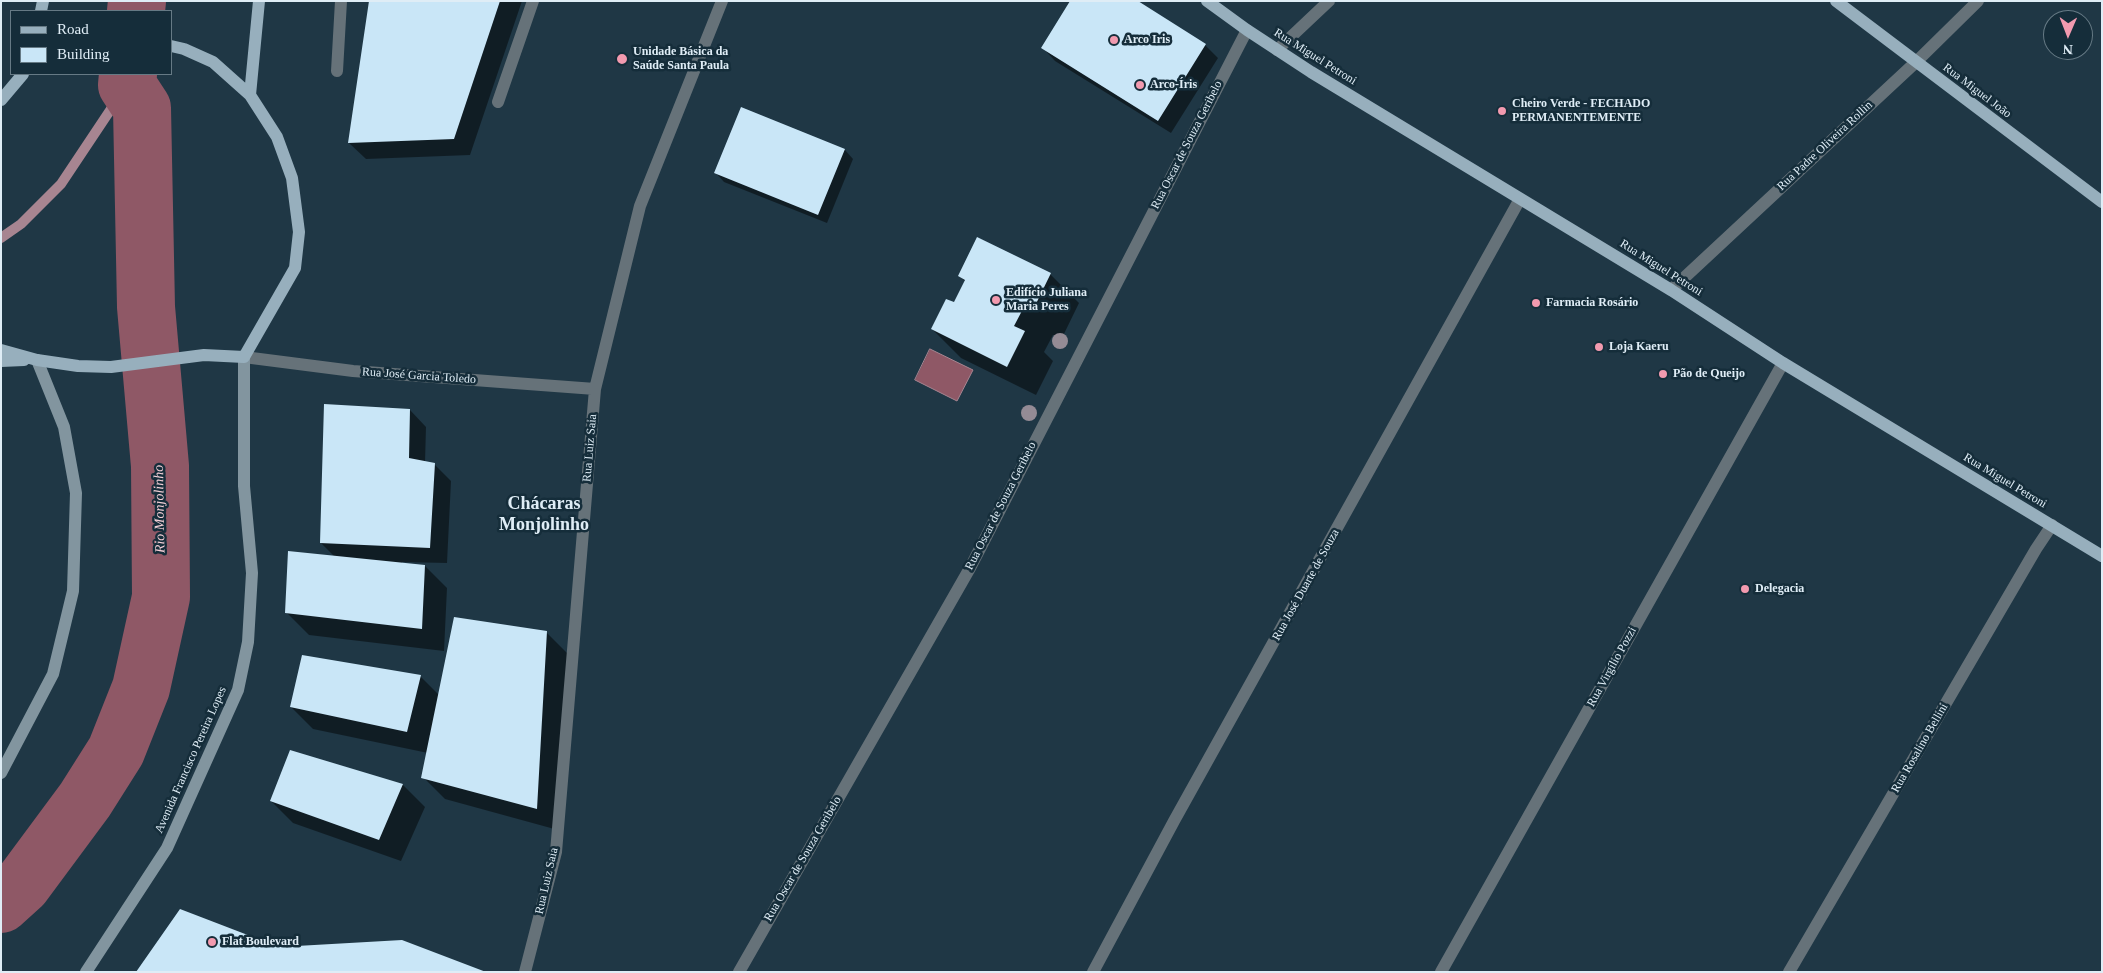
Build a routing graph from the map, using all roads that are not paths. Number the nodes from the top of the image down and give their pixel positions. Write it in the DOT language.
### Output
graph roads {
  1 [pos="259,1"];
  2 [pos="341,1"];
  3 [pos="532,1"];
  4 [pos="722,1"];
  5 [pos="1207,1"];
  6 [pos="1329,1"];
  7 [pos="1836,1"];
  8 [pos="1978,1"];
  9 [pos="1247,30"];
  10 [pos="178,47"];
  11 [pos="1277,50"];
  12 [pos="1916,62"];
  13 [pos="337,70"];
  14 [pos="22,75"];
  15 [pos="250,95"];
  16 [pos="1,100"];
  17 [pos="498,102"];
  18 [pos="1520,199"];
  19 [pos="2102,202"];
  20 [pos="1671,290"];
  21 [pos="1,350"];
  22 [pos="244,357"];
  23 [pos="37,360"];
  24 [pos="1,361"];
  25 [pos="1784,363"];
  26 [pos="595,389"];
  27 [pos="2052,525"];
  28 [pos="2102,556"];
  29 [pos="1,773"];
  30 [pos="86,972"];
  31 [pos="524,972"];
  32 [pos="739,972"];
  33 [pos="1093,972"];
  34 [pos="1441,972"];
  35 [pos="1789,972"];
  1 -- 15 [label="main road"];
  2 -- 13 [label="street"];
  3 -- 17 [label="street"];
  4 -- 26 [label="street, Rua Luiz Saia"];
  5 -- 9 [label="main road, Rua Miguel Petroni"];
  6 -- 11 [label="street"];
  7 -- 12 [label="main road, Rua Miguel João"];
  8 -- 12 [label="street, Rua Padre Oliveira Rollin"];
  9 -- 11 [label="main road, Rua Miguel Petroni"];
  9 -- 32 [label="street, Rua Oscar de Souza Geribelo"];
  10 -- 15 [label="main road"];
  11 -- 18 [label="main road, Rua Miguel Petroni"];
  12 -- 19 [label="main road, Rua Miguel João"];
  12 -- 20 [label="street, Rua Padre Oliveira Rollin"];
  14 -- 16 [label="main road"];
  15 -- 22 [label="main road"];
  18 -- 20 [label="main road, Rua Miguel Petroni"];
  18 -- 33 [label="street, Rua José Duarte de Souza"];
  20 -- 25 [label="main road, Rua Miguel Petroni"];
  21 -- 23 [label="main road"];
  22 -- 23 [label="main road"];
  22 -- 26 [label="street, Rua José Garcia Toledo"];
  22 -- 30 [label="street, Avenida Francisco Pereira Lopes"];
  23 -- 24 [label="main road"];
  23 -- 29 [label="street"];
  25 -- 27 [label="main road, Rua Miguel Petroni"];
  25 -- 34 [label="street, Rua Virgílio Pozzi"];
  26 -- 31 [label="street, Rua Luiz Saia"];
  27 -- 28 [label="main road, Rua Miguel Petroni"];
  27 -- 35 [label="street, Rua Rosalino Bellini"];
}
